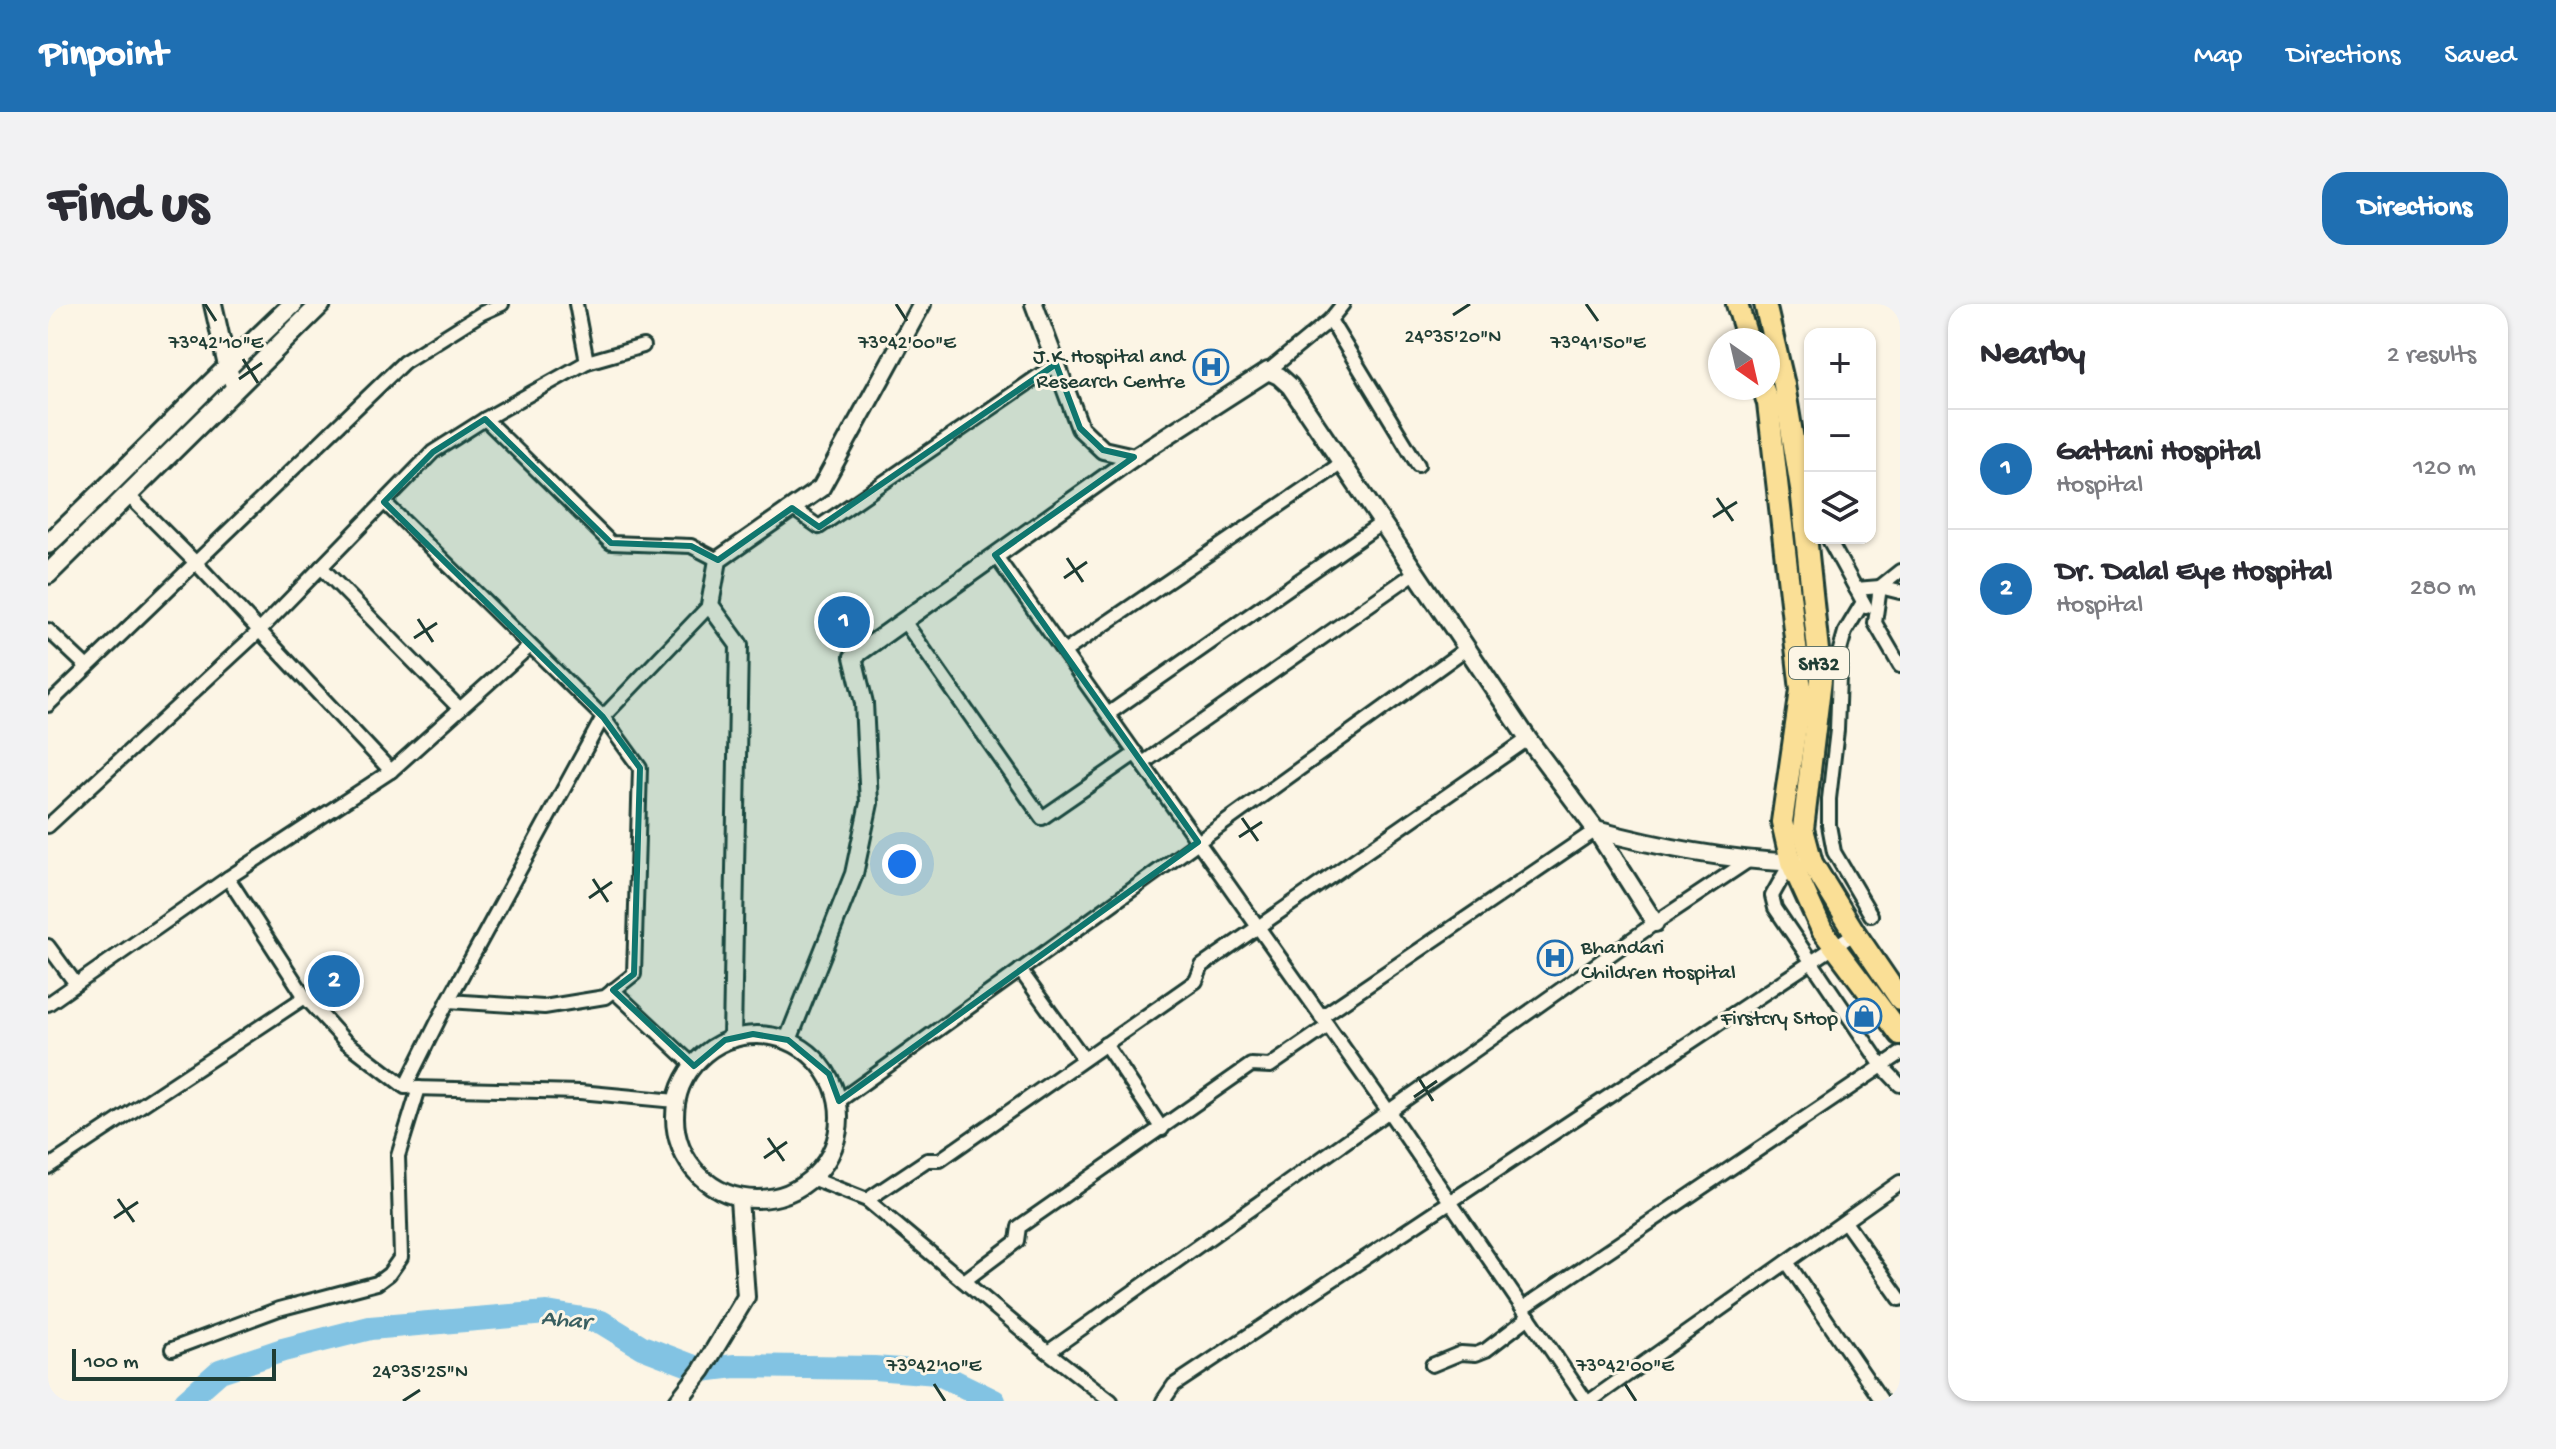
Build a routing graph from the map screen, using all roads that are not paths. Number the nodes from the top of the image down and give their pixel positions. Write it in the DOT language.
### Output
graph roads {
  1 [pos="213,304"];
  2 [pos="293,304"];
  3 [pos="321,304"];
  4 [pos="502,304"];
  5 [pos="576,304"];
  6 [pos="922,304"];
  7 [pos="1034,304"];
  8 [pos="1343,304"];
  9 [pos="1737,304"];
  10 [pos="1765,304"];
  11 [pos="1330,320"];
  12 [pos="1744,328"];
  13 [pos="643,346"];
  14 [pos="587,362"];
  15 [pos="1056,364"];
  16 [pos="227,366"];
  17 [pos="1268,371"];
  18 [pos="235,388"];
  19 [pos="1767,400"];
  20 [pos="485,419"];
  21 [pos="1134,457"];
  22 [pos="1342,463"];
  23 [pos="1418,465"];
  24 [pos="1776,483"];
  25 [pos="1804,492"];
  26 [pos="129,496"];
  27 [pos="1804,497"];
  28 [pos="384,502"];
  29 [pos="792,508"];
  30 [pos="1383,522"];
  31 [pos="48,544"];
  32 [pos="1809,544"];
  33 [pos="1831,544"];
  34 [pos="995,555"];
  35 [pos="718,560"];
  36 [pos="195,562"];
  37 [pos="321,567"];
  38 [pos="1900,571"];
  39 [pos="1416,572"];
  40 [pos="48,574"];
  41 [pos="1880,587"];
  42 [pos="1856,589"];
  43 [pos="1900,592"];
  44 [pos="1863,602"];
  45 [pos="710,605"];
  46 [pos="904,621"];
  47 [pos="1875,623"];
  48 [pos="48,630"];
  49 [pos="259,631"];
  50 [pos="530,646"];
  51 [pos="1467,648"];
  52 [pos="1064,652"];
  53 [pos="1900,666"];
  54 [pos="87,667"];
  55 [pos="48,705"];
  56 [pos="460,709"];
  57 [pos="1108,714"];
  58 [pos="603,717"];
  59 [pos="1528,739"];
  60 [pos="1139,758"];
  61 [pos="391,771"];
  62 [pos="48,826"];
  63 [pos="1596,830"];
  64 [pos="1198,842"];
  65 [pos="1751,859"];
  66 [pos="1791,862"];
  67 [pos="1812,863"];
  68 [pos="228,878"];
  69 [pos="1871,915"];
  70 [pos="1655,923"];
  71 [pos="1258,926"];
  72 [pos="1855,933"];
  73 [pos="48,946"];
  74 [pos="1836,946"];
  75 [pos="1811,962"];
  76 [pos="1020,970"];
  77 [pos="76,984"];
  78 [pos="613,990"];
  79 [pos="305,997"];
  80 [pos="1900,999"];
  81 [pos="448,1001"];
  82 [pos="48,1004"];
  83 [pos="1325,1022"];
  84 [pos="1900,1034"];
  85 [pos="732,1039"];
  86 [pos="788,1040"];
  87 [pos="1105,1044"];
  88 [pos="1900,1054"];
  89 [pos="1084,1059"];
  90 [pos="694,1066"];
  91 [pos="1882,1066"];
  92 [pos="1900,1085"];
  93 [pos="412,1088"];
  94 [pos="676,1101"];
  95 [pos="839,1101"];
  96 [pos="1389,1112"];
  97 [pos="1162,1129"];
  98 [pos="48,1167"];
  99 [pos="811,1178"];
  100 [pos="1900,1182"];
  101 [pos="739,1199"];
  102 [pos="867,1200"];
  103 [pos="1450,1202"];
  104 [pos="1845,1222"];
  105 [pos="1787,1262"];
  106 [pos="964,1281"];
  107 [pos="1900,1299"];
  108 [pos="1526,1313"];
  109 [pos="172,1349"];
  110 [pos="1048,1352"];
  111 [pos="1432,1365"];
  112 [pos="678,1401"];
  113 [pos="1111,1401"];
  114 [pos="1163,1401"];
  115 [pos="1588,1401"];
  116 [pos="1882,1401"];
  1 -- 16 [label="street"];
  2 -- 16 [label="main road"];
  3 -- 18 [label="main road"];
  4 -- 36 [label="street"];
  5 -- 14 [label="street"];
  6 -- 29 [label="street"];
  7 -- 15 [label="street"];
  8 -- 11 [label="street"];
  9 -- 12 [label="main road"];
  10 -- 25 [label="main road, SH32"];
  11 -- 17 [label="street"];
  11 -- 23 [label="street"];
  13 -- 14 [label="street"];
  14 -- 20 [label="street"];
  15 -- 21 [label="street"];
  15 -- 29 [label="street"];
  16 -- 18 [label="street"];
  16 -- 31 [label="main road"];
  17 -- 21 [label="street"];
  17 -- 22 [label="street"];
  18 -- 26 [label="main road"];
  19 -- 24 [label="main road"];
  20 -- 28 [label="street"];
  20 -- 35 [label="street"];
  21 -- 34 [label="street"];
  22 -- 30 [label="street"];
  22 -- 52 [label="street"];
  24 -- 27 [label="street"];
  24 -- 66 [label="main road"];
  26 -- 36 [label="street"];
  26 -- 40 [label="main road"];
  28 -- 37 [label="street"];
  28 -- 50 [label="street"];
  29 -- 35 [label="street"];
  30 -- 39 [label="street"];
  30 -- 57 [label="street"];
  32 -- 67 [label="main road, SH32"];
  33 -- 42 [label="street"];
  34 -- 46 [label="street"];
  34 -- 52 [label="street"];
  35 -- 45 [label="street"];
  36 -- 49 [label="street"];
  36 -- 54 [label="street"];
  37 -- 49 [label="street"];
  37 -- 56 [label="street"];
  38 -- 41 [label="street"];
  39 -- 51 [label="street"];
  39 -- 60 [label="street"];
  41 -- 42 [label="street"];
  41 -- 43 [label="street"];
  41 -- 47 [label="street"];
  42 -- 44 [label="street"];
  44 -- 47 [label="street"];
  44 -- 69 [label="street"];
  45 -- 58 [label="street"];
  45 -- 85 [label="street"];
  46 -- 60 [label="street"];
  46 -- 86 [label="street"];
  47 -- 53 [label="street"];
  48 -- 54 [label="street"];
  49 -- 61 [label="street"];
  49 -- 62 [label="street"];
  50 -- 56 [label="street"];
  50 -- 58 [label="street"];
  51 -- 59 [label="street"];
  51 -- 64 [label="street"];
  52 -- 57 [label="street"];
  54 -- 55 [label="street"];
  56 -- 61 [label="street"];
  57 -- 60 [label="street"];
  58 -- 78 [label="street"];
  58 -- 81 [label="street"];
  59 -- 63 [label="street"];
  59 -- 71 [label="street"];
  60 -- 64 [label="street"];
  61 -- 68 [label="street"];
  63 -- 65 [label="street"];
  63 -- 70 [label="street"];
  63 -- 83 [label="street"];
  64 -- 71 [label="street"];
  64 -- 76 [label="street"];
  65 -- 66 [label="street"];
  65 -- 70 [label="street"];
  66 -- 67 [label="street"];
  66 -- 74 [label="main road"];
  66 -- 75 [label="street"];
  67 -- 72 [label="main road, SH32"];
  68 -- 77 [label="street"];
  68 -- 79 [label="street"];
  70 -- 96 [label="street"];
  71 -- 83 [label="street"];
  71 -- 87 [label="street"];
  72 -- 74 [label="street"];
  72 -- 80 [label="main road, SH32"];
  73 -- 77 [label="street"];
  74 -- 75 [label="street"];
  74 -- 84 [label="main road"];
  75 -- 91 [label="street"];
  75 -- 103 [label="street"];
  76 -- 89 [label="street"];
  76 -- 95 [label="street"];
  77 -- 82 [label="street"];
  78 -- 81 [label="street"];
  78 -- 90 [label="street"];
  79 -- 93 [label="street"];
  79 -- 98 [label="street"];
  81 -- 93 [label="street"];
  83 -- 96 [label="street"];
  83 -- 97 [label="street"];
  85 -- 86 [label="street"];
  85 -- 90 [label="street"];
  86 -- 95 [label="street"];
  87 -- 89 [label="street"];
  87 -- 97 [label="street"];
  88 -- 91 [label="street"];
  89 -- 102 [label="street"];
  90 -- 94 [label="street"];
  91 -- 92 [label="street"];
  91 -- 108 [label="street"];
  93 -- 94 [label="street"];
  93 -- 109 [label="street"];
  94 -- 101 [label="street"];
  95 -- 99 [label="street"];
  96 -- 103 [label="street"];
  96 -- 110 [label="street"];
  97 -- 106 [label="street"];
  99 -- 101 [label="street"];
  99 -- 102 [label="street"];
  100 -- 104 [label="street"];
  101 -- 112 [label="street"];
  102 -- 106 [label="street"];
  103 -- 108 [label="street"];
  103 -- 114 [label="street"];
  104 -- 105 [label="street"];
  104 -- 107 [label="street"];
  105 -- 115 [label="street"];
  105 -- 116 [label="street"];
  106 -- 110 [label="street"];
  108 -- 111 [label="street"];
  108 -- 115 [label="street"];
  110 -- 113 [label="street"];
}
